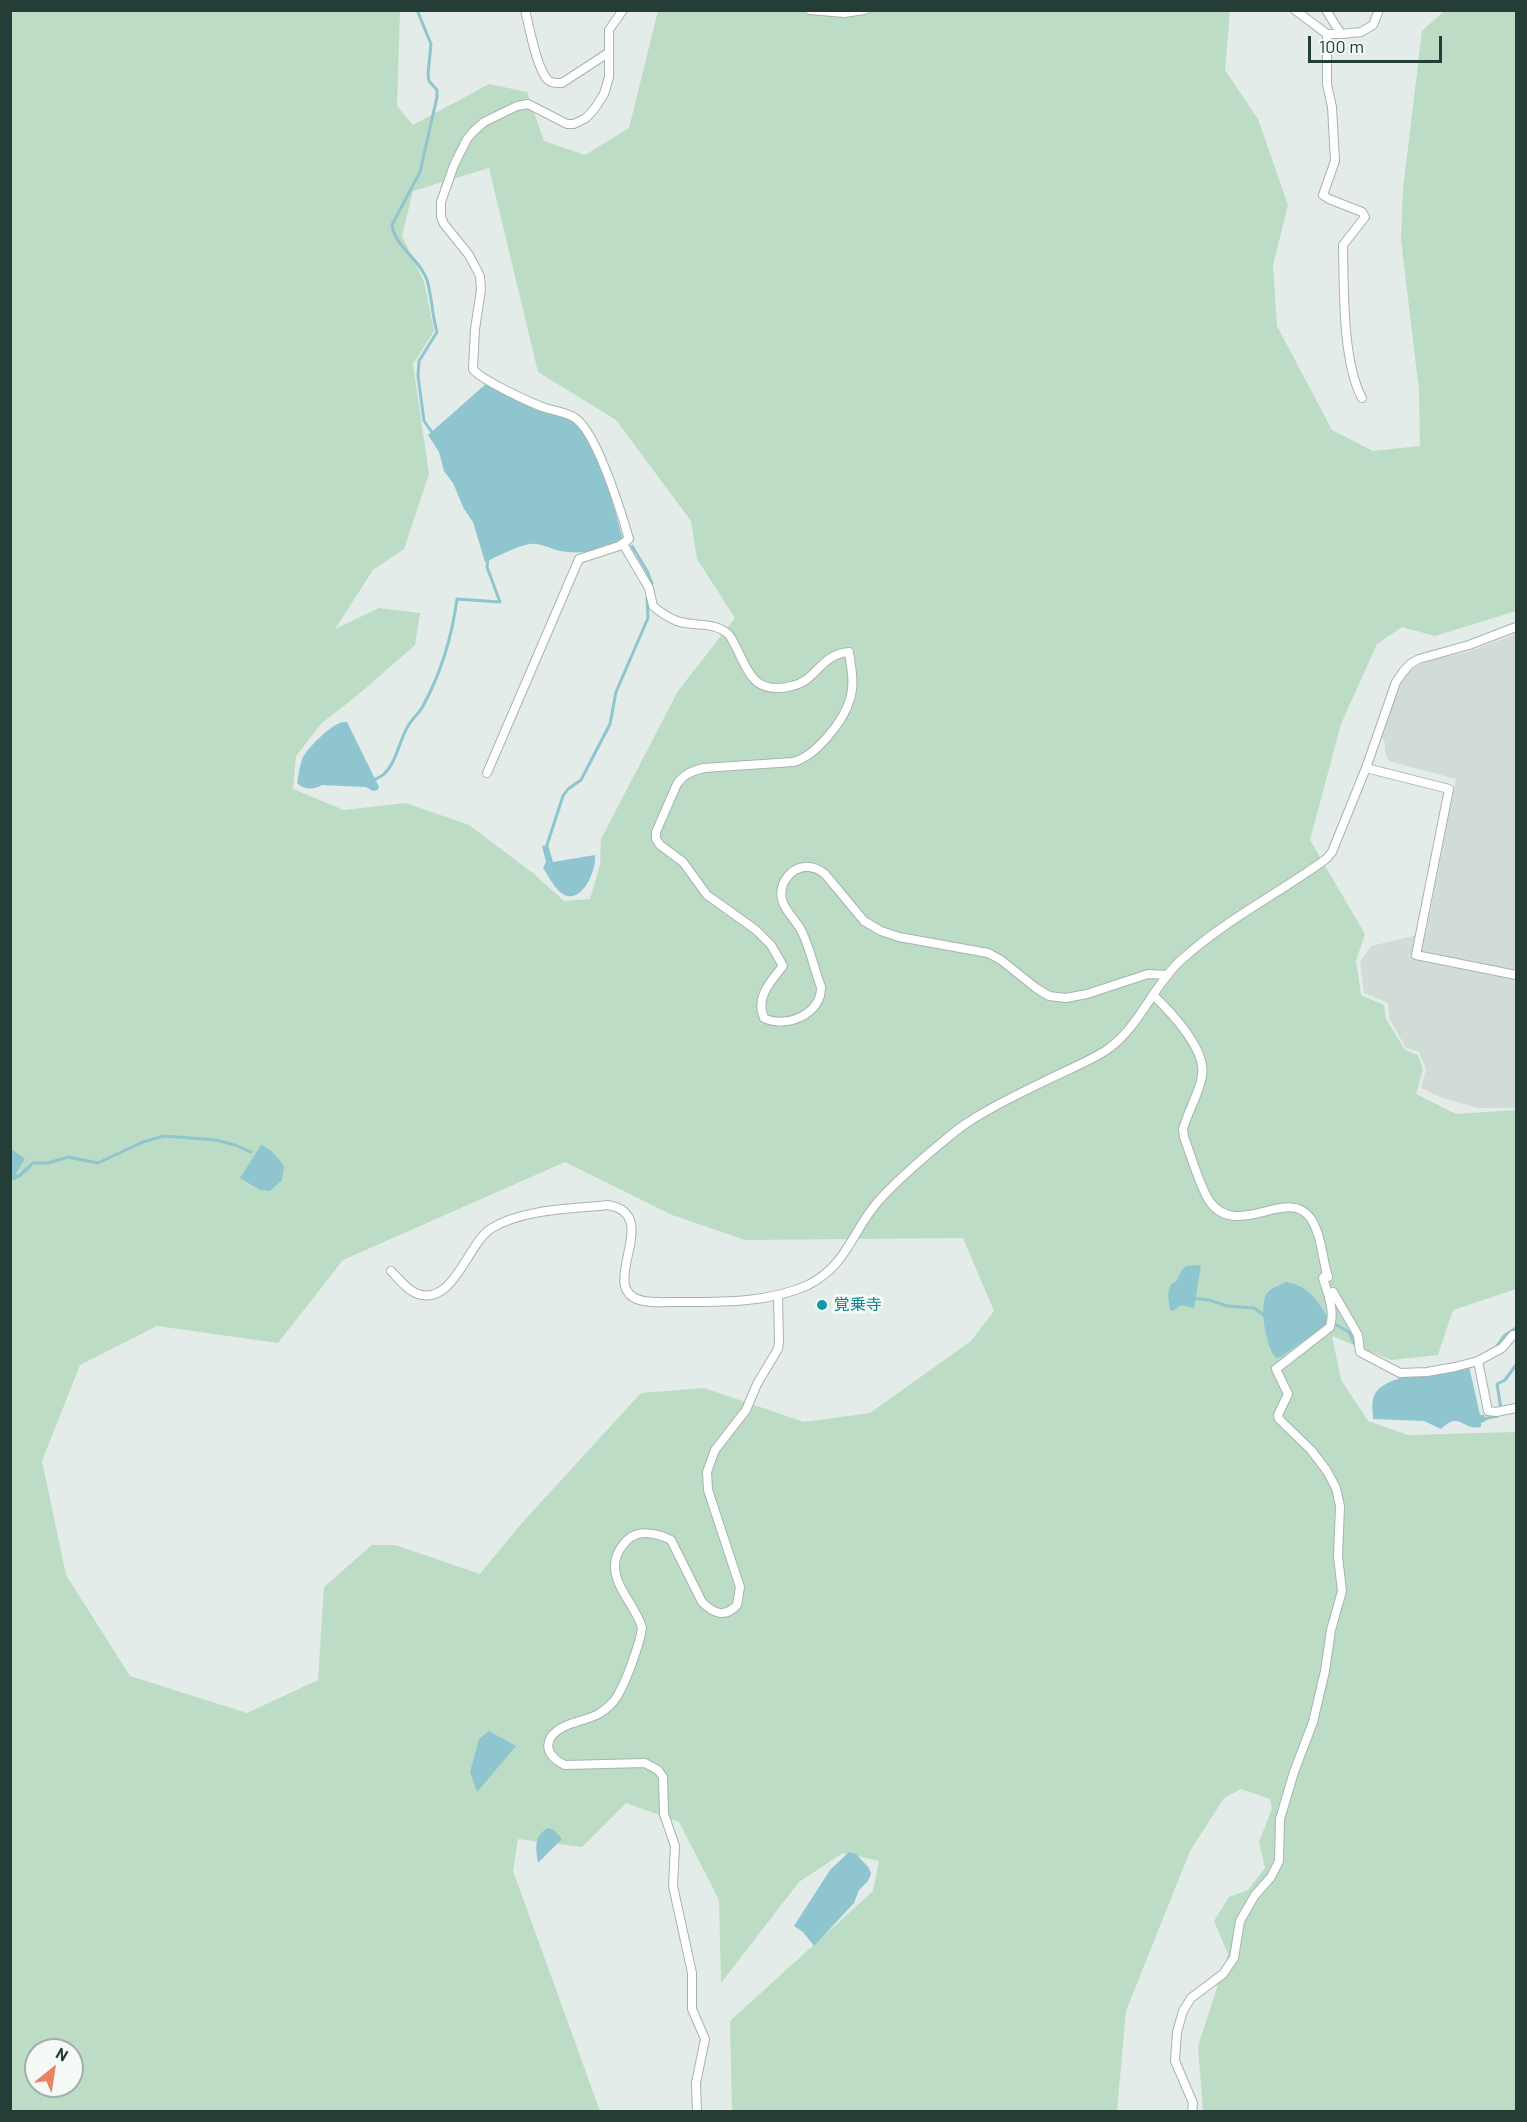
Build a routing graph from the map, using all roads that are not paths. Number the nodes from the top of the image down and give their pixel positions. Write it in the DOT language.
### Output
graph roads {
  1 [pos="525,10"];
  2 [pos="623,10"];
  3 [pos="810,10"];
  4 [pos="864,10"];
  5 [pos="1295,10"];
  6 [pos="1326,10"];
  7 [pos="1379,10"];
  8 [pos="1327,34"];
  9 [pos="1341,34"];
  10 [pos="608,53"];
  11 [pos="1362,398"];
  12 [pos="622,544"];
  13 [pos="1516,627"];
  14 [pos="1366,768"];
  15 [pos="487,773"];
  16 [pos="1168,975"];
  17 [pos="1516,975"];
  18 [pos="1153,995"];
  19 [pos="391,1271"];
  20 [pos="1326,1274"];
  21 [pos="778,1296"];
  22 [pos="1516,1335"];
  23 [pos="1478,1361"];
  24 [pos="1516,1408"];
  25 [pos="697,2112"];
  26 [pos="1192,2112"];
  1 -- 10 [label="street"];
  2 -- 10 [label="street"];
  3 -- 4 [label="street"];
  5 -- 8 [label="street"];
  6 -- 9 [label="street"];
  7 -- 9 [label="street"];
  8 -- 9 [label="street"];
  8 -- 11 [label="street"];
  10 -- 12 [label="street"];
  12 -- 15 [label="street"];
  12 -- 16 [label="street"];
  13 -- 14 [label="street"];
  14 -- 16 [label="street"];
  14 -- 17 [label="street"];
  16 -- 18 [label="street"];
  18 -- 20 [label="street"];
  18 -- 21 [label="street"];
  19 -- 21 [label="street"];
  20 -- 23 [label="street"];
  20 -- 26 [label="street"];
  21 -- 25 [label="street"];
  22 -- 23 [label="street"];
  23 -- 24 [label="street"];
}
